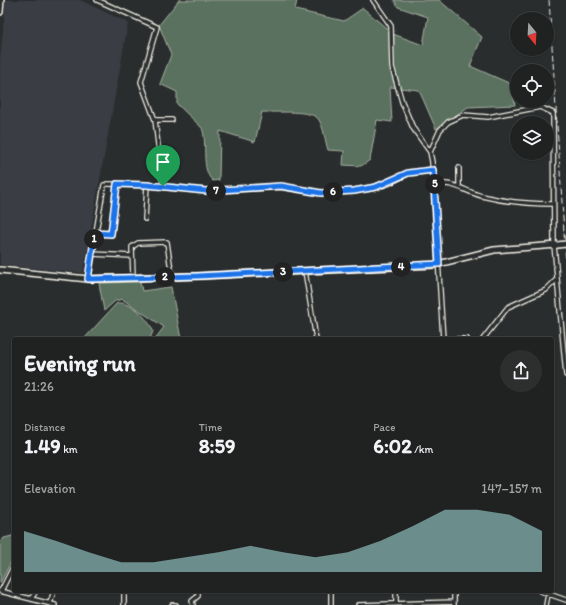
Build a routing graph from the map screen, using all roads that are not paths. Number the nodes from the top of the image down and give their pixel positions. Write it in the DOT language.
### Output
graph roads {
  1 [pos="1,0"];
  2 [pos="97,0"];
  3 [pos="373,0"];
  4 [pos="0,12"];
  5 [pos="155,120"];
  6 [pos="172,120"];
  7 [pos="430,152"];
  8 [pos="459,168"];
  9 [pos="433,170"];
  10 [pos="117,184"];
  11 [pos="147,185"];
  12 [pos="435,185"];
  13 [pos="163,186"];
  14 [pos="458,187"];
  15 [pos="553,204"];
  16 [pos="145,219"];
  17 [pos="95,233"];
  18 [pos="566,244"];
  19 [pos="556,245"];
  20 [pos="92,254"];
  21 [pos="132,256"];
  22 [pos="439,264"];
  23 [pos="0,270"];
  24 [pos="305,271"];
  25 [pos="172,276"];
  26 [pos="133,277"];
  27 [pos="88,279"];
  28 [pos="557,279"];
  29 [pos="316,337"];
  30 [pos="443,337"];
  31 [pos="485,337"];
  32 [pos="566,375"];
  33 [pos="12,569"];
  34 [pos="0,591"];
  35 [pos="35,593"];
  36 [pos="53,593"];
  37 [pos="124,593"];
  38 [pos="198,593"];
  39 [pos="331,593"];
  40 [pos="396,593"];
  41 [pos="454,593"];
  42 [pos="548,594"];
  43 [pos="31,599"];
  44 [pos="566,600"];
  45 [pos="50,603"];
  46 [pos="396,603"];
  47 [pos="382,604"];
  48 [pos="454,604"];
  49 [pos="55,605"];
  50 [pos="124,605"];
  51 [pos="172,605"];
  52 [pos="176,605"];
  53 [pos="193,605"];
  54 [pos="331,605"];
  55 [pos="358,605"];
  56 [pos="546,605"];
  1 -- 4 [label="main road"];
  2 -- 5 [label="street"];
  3 -- 7 [label="street"];
  5 -- 6 [label="street"];
  5 -- 13 [label="street"];
  7 -- 9 [label="street"];
  7 -- 15 [label="street"];
  8 -- 14 [label="street"];
  9 -- 12 [label="street"];
  9 -- 13 [label="street"];
  10 -- 11 [label="street"];
  10 -- 17 [label="street"];
  10 -- 17 [label="street"];
  11 -- 13 [label="street"];
  11 -- 16 [label="street"];
  12 -- 14 [label="street"];
  12 -- 22 [label="street"];
  14 -- 15 [label="street"];
  15 -- 19 [label="street"];
  17 -- 20 [label="street"];
  18 -- 19 [label="main road, bridge"];
  19 -- 22 [label="main road"];
  19 -- 28 [label="street"];
  20 -- 21 [label="street"];
  20 -- 27 [label="street"];
  21 -- 25 [label="street"];
  21 -- 26 [label="street"];
  22 -- 24 [label="main road"];
  22 -- 30 [label="street"];
  23 -- 27 [label="main road"];
  24 -- 25 [label="main road"];
  24 -- 29 [label="street"];
  25 -- 26 [label="main road"];
  26 -- 27 [label="main road"];
  28 -- 31 [label="street"];
  28 -- 32 [label="street"];
  33 -- 34 [label="street"];
  34 -- 43 [label="street"];
  35 -- 43 [label="street"];
  36 -- 45 [label="street"];
  37 -- 50 [label="street"];
  38 -- 53 [label="street"];
  39 -- 54 [label="street"];
  40 -- 46 [label="street"];
  41 -- 48 [label="street"];
  42 -- 44 [label="street"];
  42 -- 56 [label="street"];
  43 -- 45 [label="street"];
  45 -- 49 [label="street"];
  46 -- 47 [label="street"];
  46 -- 48 [label="street"];
  47 -- 55 [label="street"];
  51 -- 52 [label="street"];
}
